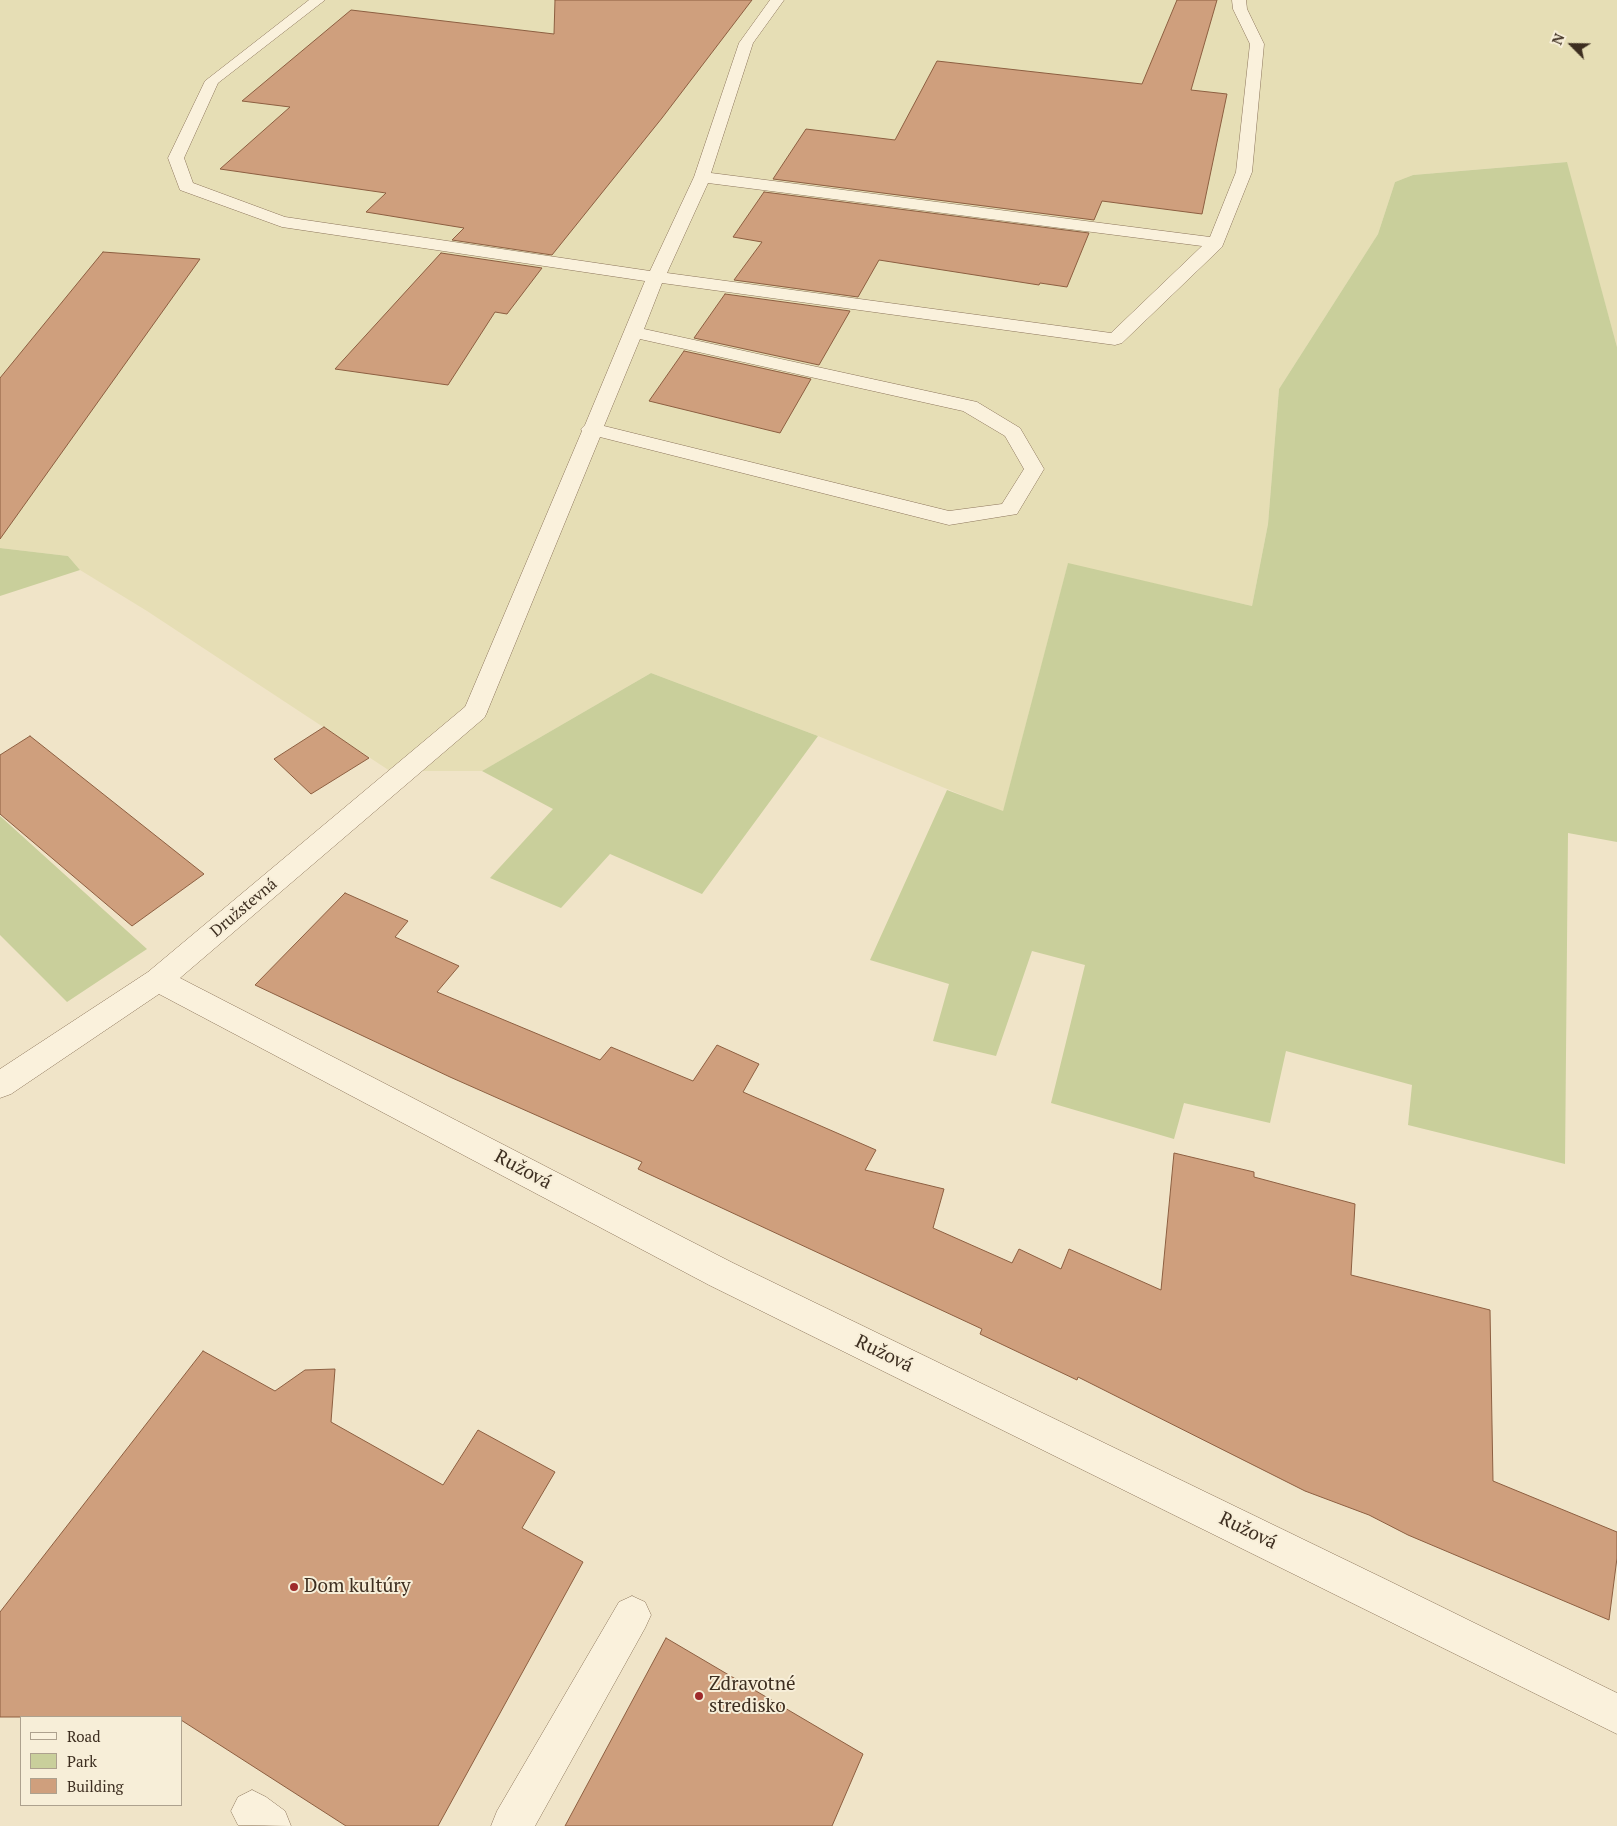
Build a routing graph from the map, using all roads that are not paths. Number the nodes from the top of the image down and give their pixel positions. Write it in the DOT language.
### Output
graph roads {
  1 [pos="318,0"];
  2 [pos="777,0"];
  3 [pos="1240,0"];
  4 [pos="702,177"];
  5 [pos="1216,243"];
  6 [pos="656,277"];
  7 [pos="633,332"];
  8 [pos="591,429"];
  9 [pos="158,980"];
  10 [pos="0,1086"];
  11 [pos="632,1615"];
  12 [pos="1617,1714"];
  13 [pos="512,1826"];
  1 -- 6 [label="street"];
  2 -- 4 [label="street"];
  3 -- 5 [label="street"];
  4 -- 5 [label="street"];
  4 -- 6 [label="street"];
  5 -- 6 [label="street"];
  6 -- 7 [label="street"];
  7 -- 8 [label="street"];
  7 -- 8 [label="street"];
  8 -- 9 [label="street, Družstevná"];
  9 -- 10 [label="street, Družstevná"];
  9 -- 12 [label="street, Ružová"];
  11 -- 13 [label="street"];
}
